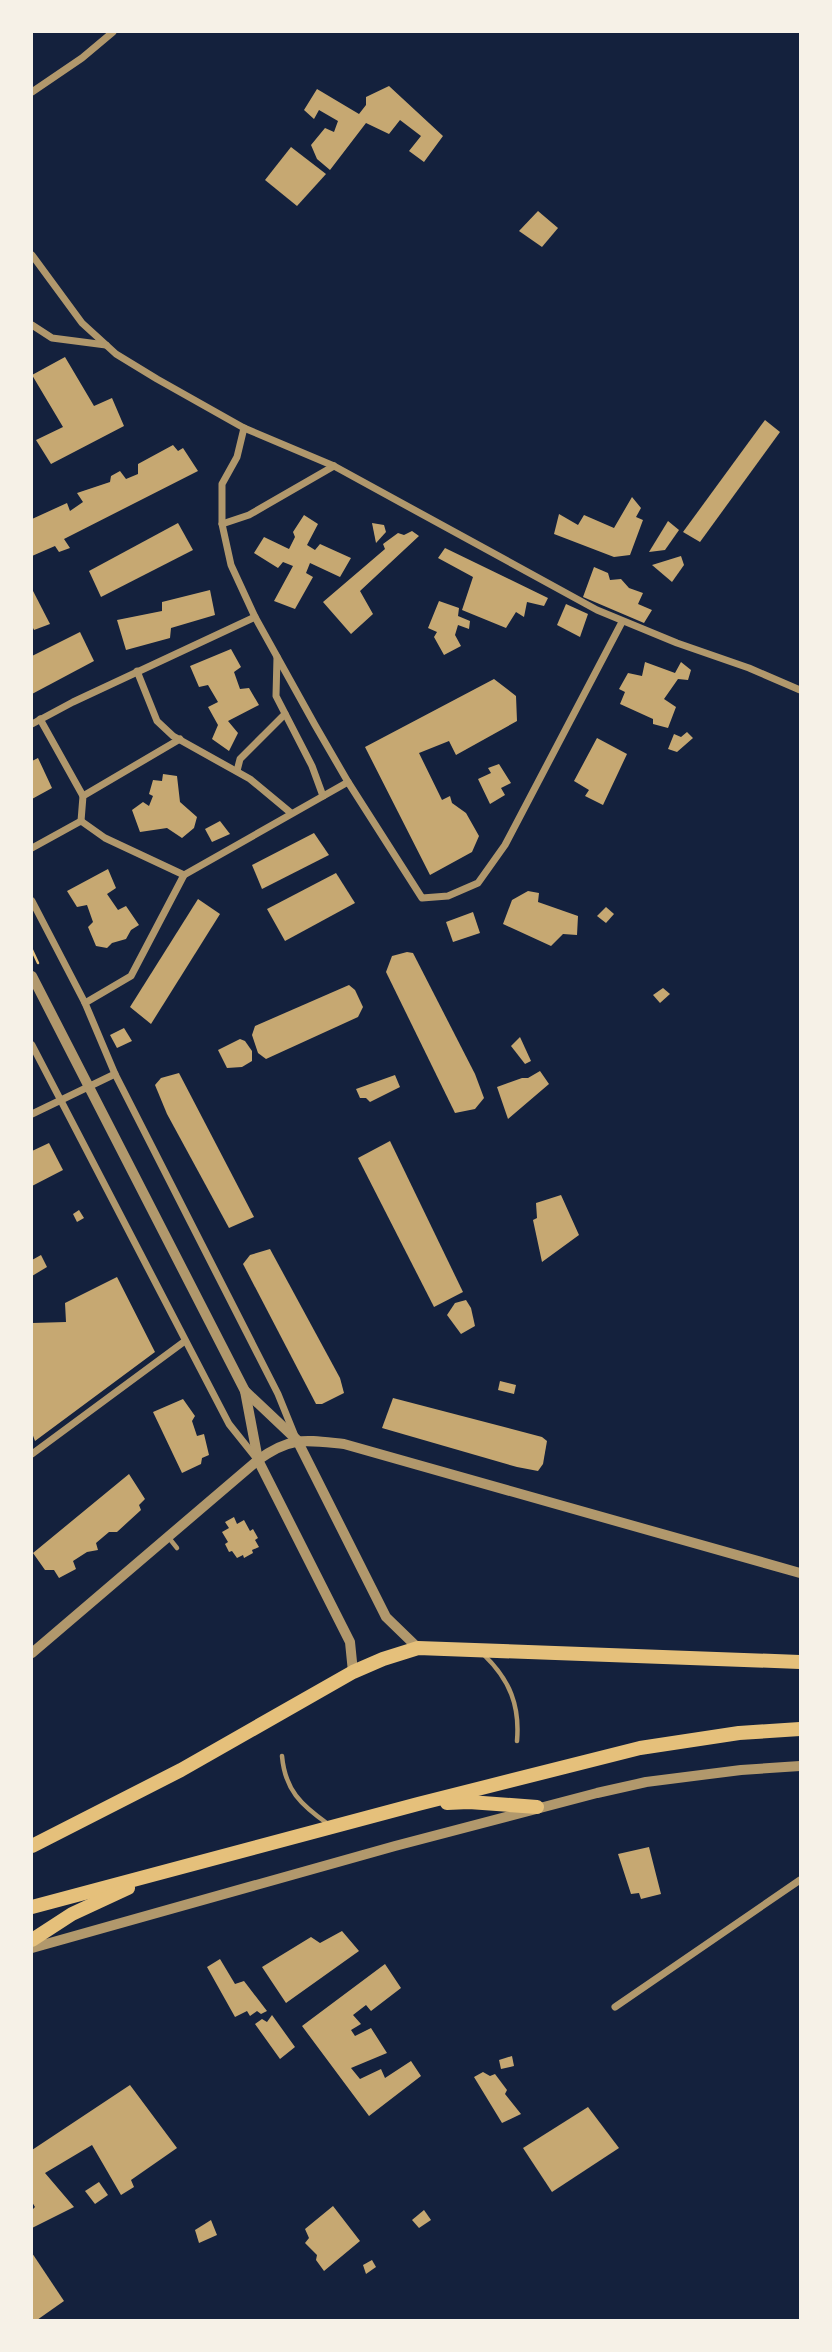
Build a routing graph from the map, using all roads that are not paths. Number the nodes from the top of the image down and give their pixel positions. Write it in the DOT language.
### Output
graph roads {
  1 [pos="113,32"];
  2 [pos="32,92"];
  3 [pos="32,255"];
  4 [pos="32,325"];
  5 [pos="107,345"];
  6 [pos="244,428"];
  7 [pos="334,466"];
  8 [pos="222,524"];
  9 [pos="255,617"];
  10 [pos="622,622"];
  11 [pos="277,656"];
  12 [pos="137,671"];
  13 [pos="800,690"];
  14 [pos="285,714"];
  15 [pos="40,719"];
  16 [pos="32,724"];
  17 [pos="180,739"];
  18 [pos="237,771"];
  19 [pos="348,782"];
  20 [pos="83,796"];
  21 [pos="323,796"];
  22 [pos="291,813"];
  23 [pos="81,821"];
  24 [pos="32,848"];
  25 [pos="184,875"];
  26 [pos="32,901"];
  27 [pos="32,976"];
  28 [pos="85,1003"];
  29 [pos="32,1045"];
  30 [pos="115,1074"];
  31 [pos="89,1086"];
  32 [pos="61,1100"];
  33 [pos="32,1114"];
  34 [pos="185,1341"];
  35 [pos="245,1391"];
  36 [pos="297,1440"];
  37 [pos="32,1454"];
  38 [pos="258,1460"];
  39 [pos="168,1537"];
  40 [pos="177,1548"];
  41 [pos="800,1573"];
  42 [pos="418,1648"];
  43 [pos="479,1651"];
  44 [pos="32,1653"];
  45 [pos="800,1662"];
  46 [pos="353,1672"];
  47 [pos="800,1729"];
  48 [pos="517,1741"];
  49 [pos="282,1756"];
  50 [pos="800,1766"];
  51 [pos="418,1804"];
  52 [pos="537,1807"];
  53 [pos="333,1827"];
  54 [pos="32,1846"];
  55 [pos="168,1870"];
  56 [pos="800,1880"];
  57 [pos="32,1908"];
  58 [pos="32,1940"];
  59 [pos="32,1948"];
  60 [pos="615,2007"];
  1 -- 2 [label="street"];
  3 -- 5 [label="street"];
  4 -- 5 [label="street"];
  5 -- 6 [label="street"];
  6 -- 7 [label="street"];
  6 -- 8 [label="street"];
  7 -- 8 [label="street"];
  7 -- 10 [label="street"];
  8 -- 9 [label="street"];
  9 -- 11 [label="street"];
  9 -- 12 [label="street"];
  10 -- 13 [label="street"];
  10 -- 19 [label="street"];
  11 -- 14 [label="street"];
  11 -- 19 [label="street"];
  12 -- 15 [label="street"];
  12 -- 17 [label="street"];
  14 -- 18 [label="street"];
  14 -- 21 [label="street"];
  15 -- 16 [label="street"];
  15 -- 20 [label="street"];
  17 -- 18 [label="street"];
  17 -- 20 [label="street"];
  18 -- 22 [label="street"];
  19 -- 21 [label="street"];
  20 -- 23 [label="street"];
  21 -- 22 [label="street"];
  22 -- 25 [label="street"];
  23 -- 24 [label="street"];
  23 -- 25 [label="street"];
  25 -- 28 [label="street"];
  26 -- 28 [label="street"];
  27 -- 31 [label="street"];
  28 -- 30 [label="street"];
  29 -- 32 [label="street"];
  30 -- 31 [label="street"];
  30 -- 36 [label="street"];
  31 -- 32 [label="street"];
  31 -- 35 [label="street"];
  32 -- 33 [label="street"];
  32 -- 34 [label="street"];
  34 -- 37 [label="street"];
  34 -- 38 [label="street"];
  35 -- 36 [label="street"];
  35 -- 38 [label="street"];
  36 -- 38 [label="street"];
  36 -- 41 [label="street"];
  36 -- 42 [label="street"];
  38 -- 39 [label="street"];
  38 -- 46 [label="street"];
  39 -- 40 [label="lane"];
  39 -- 44 [label="street"];
  42 -- 43 [label="main road"];
  42 -- 46 [label="main road"];
  43 -- 45 [label="main road"];
  43 -- 48 [label="lane"];
  46 -- 54 [label="main road"];
  47 -- 51 [label="main road"];
  49 -- 53 [label="lane"];
  50 -- 52 [label="street"];
  51 -- 52 [label="main road"];
  51 -- 53 [label="main road"];
  52 -- 59 [label="street"];
  53 -- 55 [label="main road"];
  55 -- 57 [label="main road"];
  55 -- 58 [label="main road"];
  56 -- 60 [label="street"];
}
